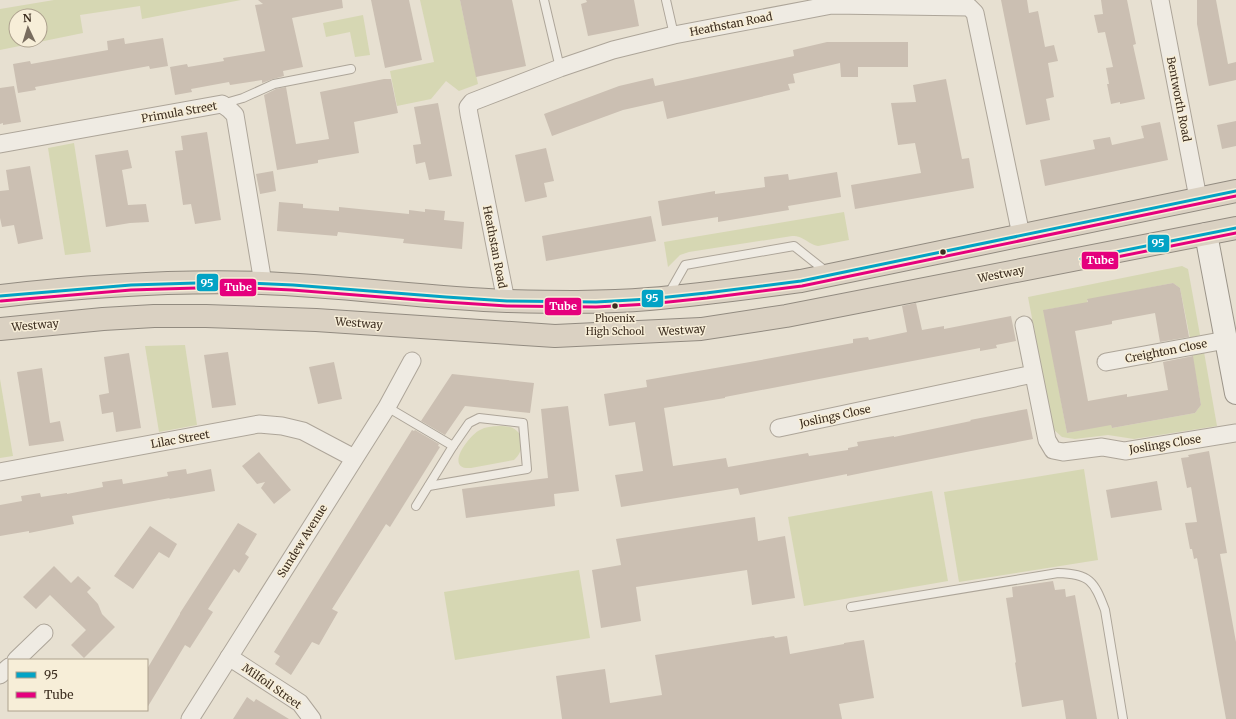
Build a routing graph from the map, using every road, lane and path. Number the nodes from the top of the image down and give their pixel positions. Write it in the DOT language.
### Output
graph roads {
  1 [pos="544,0"];
  2 [pos="666,0"];
  3 [pos="1160,0"];
  4 [pos="920,3"];
  5 [pos="674,35"];
  6 [pos="560,68"];
  7 [pos="351,69"];
  8 [pos="222,104"];
  9 [pos="0,144"];
  10 [pos="1236,191"];
  11 [pos="1198,198"];
  12 [pos="1236,228"];
  13 [pos="1206,234"];
  14 [pos="1021,236"];
  15 [pos="831,275"];
  16 [pos="263,283"];
  17 [pos="0,296"];
  18 [pos="667,297"];
  19 [pos="506,301"];
  20 [pos="1024,325"];
  21 [pos="0,329"];
  22 [pos="1226,340"];
  23 [pos="412,361"];
  24 [pos="1106,362"];
  25 [pos="1033,374"];
  26 [pos="1236,393"];
  27 [pos="387,407"];
  28 [pos="779,428"];
  29 [pos="1236,433"];
  30 [pos="453,446"];
  31 [pos="354,458"];
  32 [pos="0,472"];
  33 [pos="429,486"];
  34 [pos="416,506"];
  35 [pos="851,607"];
  36 [pos="44,633"];
  37 [pos="229,657"];
  38 [pos="17,659"];
  39 [pos="8,668"];
  40 [pos="0,675"];
  41 [pos="190,719"];
  42 [pos="312,719"];
  43 [pos="1123,719"];
  1 -- 6 [label="lane"];
  2 -- 5 [label="lane"];
  3 -- 11 [label="street, Bentworth Road"];
  4 -- 5 [label="street, Heathstan Road"];
  4 -- 14 [label="street, Heathstan Road"];
  5 -- 6 [label="street, Heathstan Road"];
  6 -- 19 [label="street, Heathstan Road"];
  7 -- 8 [label="lane"];
  8 -- 9 [label="street, Primula Street"];
  8 -- 16 [label="street, Primula Street"];
  10 -- 11 [label="highway"];
  11 -- 14 [label="highway"];
  12 -- 13 [label="highway, Westway"];
  13 -- 21 [label="highway, Westway"];
  13 -- 22 [label="street"];
  14 -- 15 [label="highway"];
  15 -- 18 [label="highway"];
  15 -- 18 [label="lane"];
  16 -- 17 [label="highway"];
  16 -- 19 [label="highway"];
  18 -- 19 [label="highway"];
  20 -- 25 [label="street, Joslings Close"];
  22 -- 24 [label="street, Creighton Close"];
  22 -- 26 [label="street"];
  23 -- 27 [label="street, Sundew Avenue"];
  25 -- 28 [label="street, Joslings Close"];
  25 -- 29 [label="street, Joslings Close"];
  27 -- 30 [label="lane"];
  27 -- 31 [label="street, Sundew Avenue"];
  30 -- 33 [label="lane"];
  30 -- 33 [label="lane"];
  31 -- 32 [label="street, Lilac Street"];
  31 -- 37 [label="street, Sundew Avenue"];
  33 -- 34 [label="lane"];
  35 -- 43 [label="lane"];
  36 -- 38 [label="street"];
  37 -- 41 [label="street, Sundew Avenue"];
  37 -- 42 [label="street, Milfoil Street"];
  39 -- 40 [label="street"];
}
